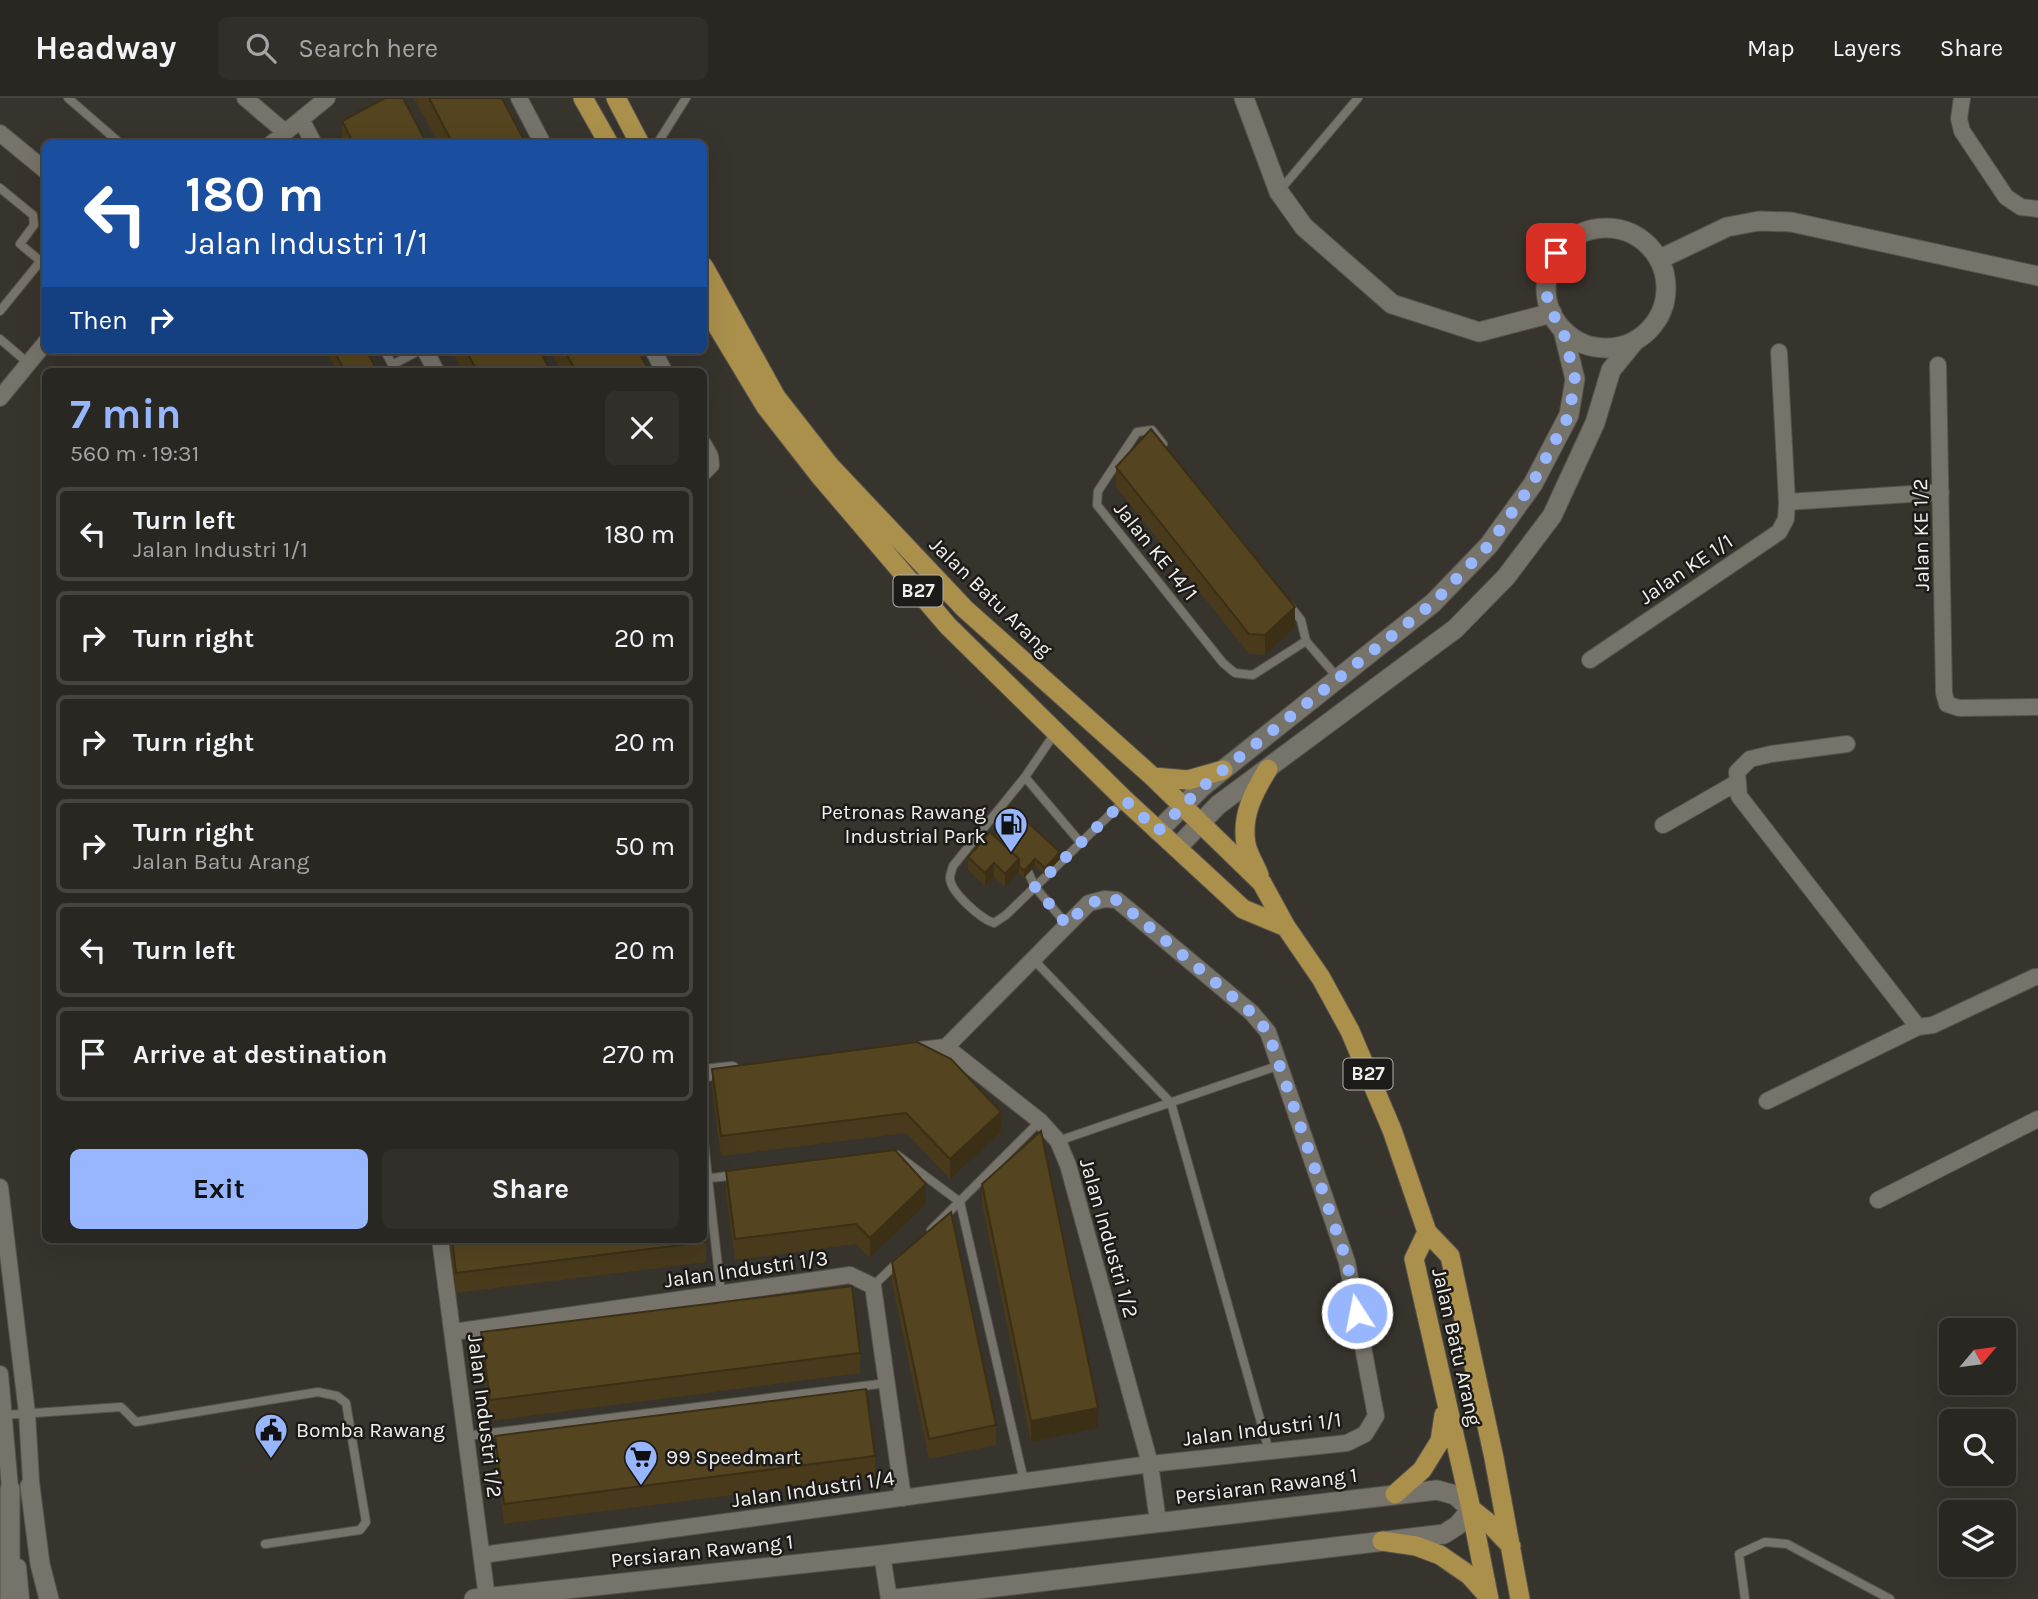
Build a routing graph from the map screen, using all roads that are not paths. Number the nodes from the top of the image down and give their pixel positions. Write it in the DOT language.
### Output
graph roads {
  1 [pos="68,98"];
  2 [pos="245,98"];
  3 [pos="327,98"];
  4 [pos="519,98"];
  5 [pos="583,98"];
  6 [pos="616,98"];
  7 [pos="686,98"];
  8 [pos="1244,98"];
  9 [pos="1358,98"];
  10 [pos="1962,98"];
  11 [pos="301,119"];
  12 [pos="0,133"];
  13 [pos="116,140"];
  14 [pos="275,140"];
  15 [pos="312,140"];
  16 [pos="541,140"];
  17 [pos="607,140"];
  18 [pos="638,140"];
  19 [pos="660,140"];
  20 [pos="42,168"];
  21 [pos="0,188"];
  22 [pos="1279,191"];
  23 [pos="2038,209"];
  24 [pos="1660,259"];
  25 [pos="707,272"];
  26 [pos="2038,276"];
  27 [pos="707,309"];
  28 [pos="0,311"];
  29 [pos="1552,313"];
  30 [pos="1563,330"];
  31 [pos="0,339"];
  32 [pos="1634,342"];
  33 [pos="42,347"];
  34 [pos="1779,352"];
  35 [pos="416,354"];
  36 [pos="28,363"];
  37 [pos="1938,365"];
  38 [pos="394,368"];
  39 [pos="0,398"];
  40 [pos="707,450"];
  41 [pos="1168,451"];
  42 [pos="707,469"];
  43 [pos="1941,492"];
  44 [pos="1787,502"];
  45 [pos="1284,599"];
  46 [pos="1306,641"];
  47 [pos="1590,660"];
  48 [pos="1338,678"];
  49 [pos="2038,707"];
  50 [pos="1056,731"];
  51 [pos="1847,744"];
  52 [pos="1268,769"];
  53 [pos="1223,770"];
  54 [pos="1025,777"];
  55 [pos="1153,777"];
  56 [pos="1738,782"];
  57 [pos="1125,800"];
  58 [pos="1184,806"];
  59 [pos="999,808"];
  60 [pos="1004,819"];
  61 [pos="1201,823"];
  62 [pos="1663,825"];
  63 [pos="1158,831"];
  64 [pos="1080,842"];
  65 [pos="1177,848"];
  66 [pos="1020,853"];
  67 [pos="1262,883"];
  68 [pos="1035,887"];
  69 [pos="1067,925"];
  70 [pos="1286,927"];
  71 [pos="1033,959"];
  72 [pos="2038,977"];
  73 [pos="1918,1027"];
  74 [pos="946,1047"];
  75 [pos="892,1053"];
  76 [pos="1280,1065"];
  77 [pos="744,1069"];
  78 [pos="707,1073"];
  79 [pos="1767,1101"];
  80 [pos="1171,1103"];
  81 [pos="2038,1119"];
  82 [pos="1041,1121"];
  83 [pos="1058,1142"];
  84 [pos="883,1156"];
  85 [pos="748,1173"];
  86 [pos="707,1179"];
  87 [pos="0,1187"];
  88 [pos="707,1187"];
  89 [pos="1878,1200"];
  90 [pos="960,1202"];
  91 [pos="1426,1232"];
  92 [pos="921,1239"];
  93 [pos="441,1243"];
  94 [pos="902,1258"];
  95 [pos="873,1286"];
  96 [pos="721,1294"];
  97 [pos="453,1332"];
  98 [pos="0,1374"];
  99 [pos="887,1383"];
  100 [pos="1446,1404"];
  101 [pos="27,1413"];
  102 [pos="5,1415"];
  103 [pos="466,1436"];
  104 [pos="1269,1451"];
  105 [pos="3,1452"];
  106 [pos="1494,1458"];
  107 [pos="1150,1464"];
  108 [pos="1024,1481"];
  109 [pos="30,1486"];
  110 [pos="10,1489"];
  111 [pos="1395,1494"];
  112 [pos="903,1498"];
  113 [pos="1471,1509"];
  114 [pos="1158,1522"];
  115 [pos="1382,1541"];
  116 [pos="265,1544"];
  117 [pos="1511,1546"];
  118 [pos="482,1555"];
  119 [pos="882,1555"];
  120 [pos="481,1598"];
  121 [pos="1488,1598"];
  122 [pos="10,1599"];
  123 [pos="21,1599"];
  124 [pos="42,1599"];
  125 [pos="49,1599"];
  126 [pos="889,1599"];
  127 [pos="895,1599"];
  128 [pos="1521,1599"];
  129 [pos="1745,1599"];
  130 [pos="1890,1599"];
  1 -- 13 [label="lane"];
  2 -- 14 [label="street"];
  3 -- 11 [label="street"];
  4 -- 16 [label="street"];
  5 -- 17 [label="main road"];
  6 -- 18 [label="main road"];
  7 -- 19 [label="lane"];
  8 -- 22 [label="street"];
  9 -- 22 [label="lane"];
  10 -- 23 [label="street"];
  11 -- 14 [label="street"];
  11 -- 15 [label="street"];
  12 -- 20 [label="street"];
  21 -- 28 [label="lane"];
  22 -- 29 [label="street"];
  24 -- 26 [label="street"];
  24 -- 29 [label="street"];
  24 -- 32 [label="street"];
  25 -- 55 [label="main road, Jalan Batu Arang / B27"];
  27 -- 50 [label="main road, B27"];
  29 -- 30 [label="street"];
  30 -- 32 [label="street"];
  30 -- 48 [label="street"];
  31 -- 36 [label="lane"];
  32 -- 52 [label="street"];
  33 -- 36 [label="street"];
  34 -- 44 [label="street, Jalan KE 1/1"];
  35 -- 38 [label="lane"];
  36 -- 39 [label="street"];
  37 -- 43 [label="street, Jalan KE 1/2"];
  40 -- 42 [label="street"];
  41 -- 46 [label="lane, Jalan KE 14/1"];
  43 -- 44 [label="street"];
  43 -- 49 [label="street, Jalan KE 1/2"];
  44 -- 47 [label="street, Jalan KE 1/1"];
  45 -- 46 [label="lane"];
  46 -- 48 [label="lane"];
  48 -- 53 [label="street"];
  50 -- 54 [label="lane"];
  50 -- 57 [label="main road, B27"];
  51 -- 56 [label="street"];
  52 -- 61 [label="street"];
  52 -- 67 [label="main road"];
  53 -- 55 [label="main road"];
  53 -- 58 [label="street"];
  54 -- 59 [label="lane"];
  54 -- 64 [label="lane"];
  55 -- 58 [label="main road, Jalan Batu Arang / B27"];
  56 -- 62 [label="street"];
  56 -- 73 [label="street"];
  57 -- 63 [label="main road, B27"];
  57 -- 64 [label="lane"];
  58 -- 61 [label="main road, Jalan Batu Arang / B27"];
  58 -- 63 [label="street"];
  59 -- 60 [label="lane"];
  59 -- 68 [label="lane"];
  61 -- 65 [label="street"];
  61 -- 67 [label="main road, Jalan Batu Arang / B27"];
  63 -- 65 [label="main road, B27"];
  64 -- 68 [label="lane"];
  65 -- 70 [label="main road, B27"];
  66 -- 68 [label="lane"];
  67 -- 70 [label="main road, Jalan Batu Arang / B27"];
  68 -- 69 [label="lane"];
  69 -- 71 [label="street, Jalan Industri 1/1"];
  69 -- 76 [label="street, Jalan Industri 1/1"];
  70 -- 91 [label="main road, Jalan Batu Arang / B27"];
  71 -- 74 [label="street, Jalan Industri 1/1"];
  71 -- 80 [label="lane"];
  72 -- 73 [label="street"];
  73 -- 79 [label="street"];
  74 -- 75 [label="street"];
  74 -- 82 [label="street, Jalan Industri 1/2"];
  76 -- 80 [label="lane"];
  76 -- 104 [label="street, Jalan Industri 1/1"];
  77 -- 78 [label="street"];
  80 -- 83 [label="lane"];
  80 -- 104 [label="lane"];
  81 -- 89 [label="street"];
  82 -- 83 [label="street, Jalan Industri 1/2"];
  82 -- 90 [label="lane"];
  83 -- 107 [label="street, Jalan Industri 1/2"];
  84 -- 90 [label="lane"];
  85 -- 86 [label="lane"];
  87 -- 101 [label="street"];
  88 -- 96 [label="lane"];
  90 -- 92 [label="lane"];
  90 -- 108 [label="lane"];
  91 -- 100 [label="main road, Jalan Batu Arang"];
  91 -- 106 [label="main road"];
  93 -- 97 [label="street, Jalan Industri 1/2"];
  94 -- 95 [label="lane"];
  95 -- 96 [label="street, Jalan Industri 1/3"];
  95 -- 99 [label="street"];
  96 -- 97 [label="street, Jalan Industri 1/3"];
  97 -- 103 [label="street, Jalan Industri 1/2"];
  98 -- 102 [label="street"];
  99 -- 103 [label="lane"];
  99 -- 112 [label="street"];
  100 -- 111 [label="main road"];
  100 -- 113 [label="main road, Jalan Batu Arang"];
  101 -- 102 [label="lane"];
  101 -- 109 [label="street"];
  101 -- 116 [label="lane"];
  102 -- 105 [label="street"];
  103 -- 118 [label="street, Jalan Industri 1/2"];
  104 -- 107 [label="street, Jalan Industri 1/1"];
  105 -- 110 [label="street"];
  106 -- 113 [label="main road"];
  106 -- 117 [label="main road"];
  107 -- 108 [label="street, Jalan Industri 1/4"];
  107 -- 114 [label="street, Jalan Industri 1/2"];
  108 -- 112 [label="street, Jalan Industri 1/4"];
  109 -- 124 [label="street"];
  109 -- 125 [label="street"];
  110 -- 122 [label="street"];
  110 -- 123 [label="street"];
  111 -- 113 [label="street, Persiaran Rawang 1"];
  111 -- 114 [label="street, Persiaran Rawang 1"];
  112 -- 118 [label="street, Jalan Industri 1/4"];
  113 -- 115 [label="street"];
  113 -- 117 [label="main road"];
  113 -- 121 [label="main road, Jalan Batu Arang"];
  114 -- 119 [label="street, Persiaran Rawang 1"];
  115 -- 121 [label="main road"];
  115 -- 127 [label="street"];
  117 -- 128 [label="main road"];
  118 -- 120 [label="street, Jalan Industri 1/2"];
  119 -- 120 [label="street, Persiaran Rawang 1"];
  119 -- 126 [label="street"];
  129 -- 130 [label="lane"];
}
